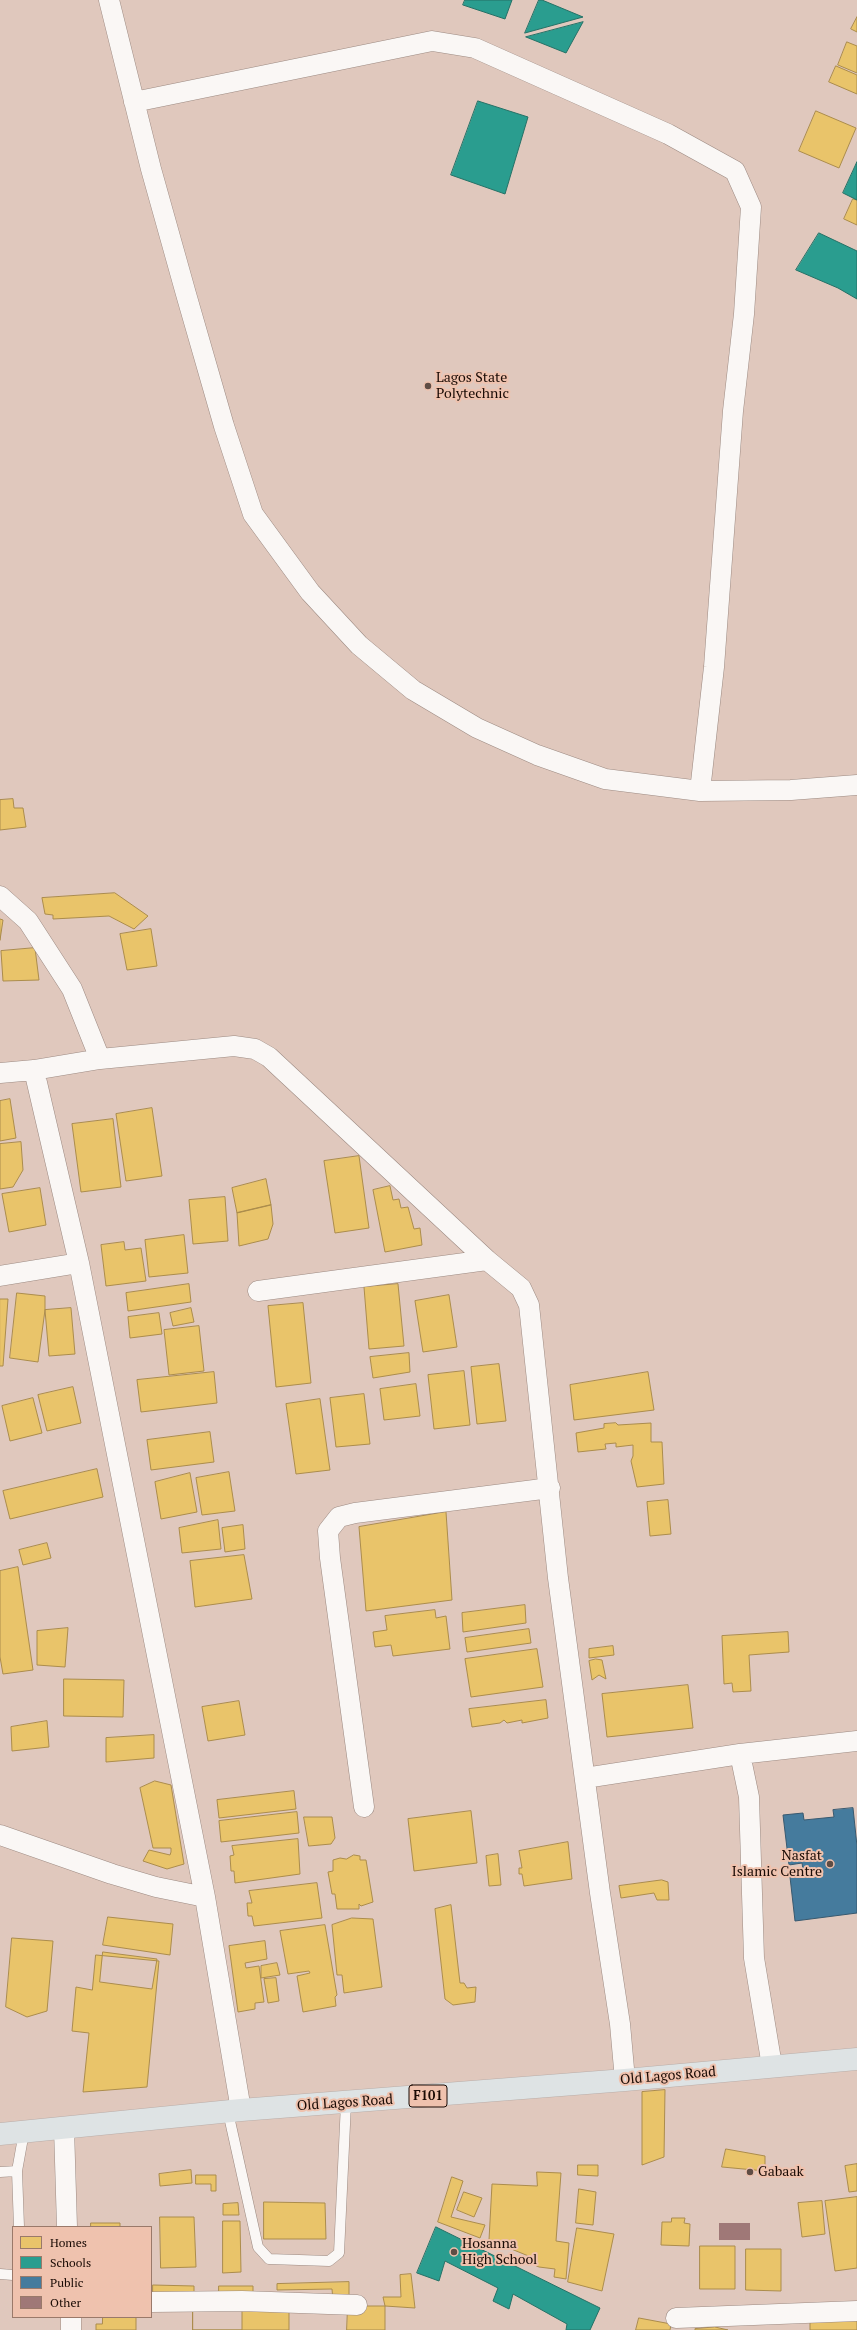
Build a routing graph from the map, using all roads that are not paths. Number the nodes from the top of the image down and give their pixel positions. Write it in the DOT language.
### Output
graph roads {
  1 [pos="109,0"];
  2 [pos="134,102"];
  3 [pos="857,785"];
  4 [pos="700,791"];
  5 [pos="0,896"];
  6 [pos="100,1059"];
  7 [pos="34,1070"];
  8 [pos="0,1073"];
  9 [pos="487,1260"];
  10 [pos="79,1263"];
  11 [pos="0,1276"];
  12 [pos="258,1290"];
  13 [pos="550,1488"];
  14 [pos="857,1740"];
  15 [pos="740,1754"];
  16 [pos="585,1778"];
  17 [pos="364,1807"];
  18 [pos="0,1835"];
  19 [pos="205,1897"];
  20 [pos="857,2059"];
  21 [pos="772,2066"];
  22 [pos="625,2080"];
  23 [pos="346,2103"];
  24 [pos="234,2111"];
  25 [pos="64,2128"];
  26 [pos="24,2132"];
  27 [pos="0,2134"];
  28 [pos="17,2171"];
  29 [pos="0,2172"];
  30 [pos="20,2226"];
  31 [pos="68,2226"];
  32 [pos="0,2274"];
  33 [pos="12,2275"];
  34 [pos="152,2302"];
  35 [pos="357,2305"];
  36 [pos="857,2311"];
  37 [pos="71,2318"];
  38 [pos="676,2318"];
  39 [pos="785,2323"];
  40 [pos="71,2330"];
  1 -- 2 [label="street"];
  2 -- 4 [label="street"];
  2 -- 4 [label="street"];
  3 -- 4 [label="street"];
  5 -- 6 [label="street"];
  6 -- 7 [label="street"];
  6 -- 9 [label="street"];
  7 -- 8 [label="street"];
  7 -- 10 [label="street"];
  9 -- 12 [label="street"];
  9 -- 13 [label="street"];
  10 -- 11 [label="street"];
  10 -- 19 [label="street"];
  13 -- 16 [label="street"];
  13 -- 17 [label="street"];
  14 -- 15 [label="street"];
  15 -- 16 [label="street"];
  15 -- 21 [label="street"];
  16 -- 22 [label="street"];
  18 -- 19 [label="street"];
  19 -- 24 [label="street"];
  20 -- 21 [label="main road, Old Lagos Road / F101"];
  21 -- 22 [label="main road, Old Lagos Road / F101"];
  22 -- 23 [label="main road, Old Lagos Road / F101"];
  23 -- 24 [label="main road, Old Lagos Road / F101"];
  23 -- 24 [label="lane"];
  24 -- 25 [label="main road, Old Lagos Road / F101"];
  25 -- 26 [label="main road, Old Lagos Road / F101"];
  25 -- 31 [label="street"];
  26 -- 27 [label="main road, Old Lagos Road / F101"];
  26 -- 28 [label="lane"];
  28 -- 29 [label="lane"];
  28 -- 30 [label="lane"];
  32 -- 33 [label="lane"];
  34 -- 35 [label="street"];
  36 -- 39 [label="street"];
  37 -- 40 [label="street"];
  38 -- 39 [label="street"];
}
